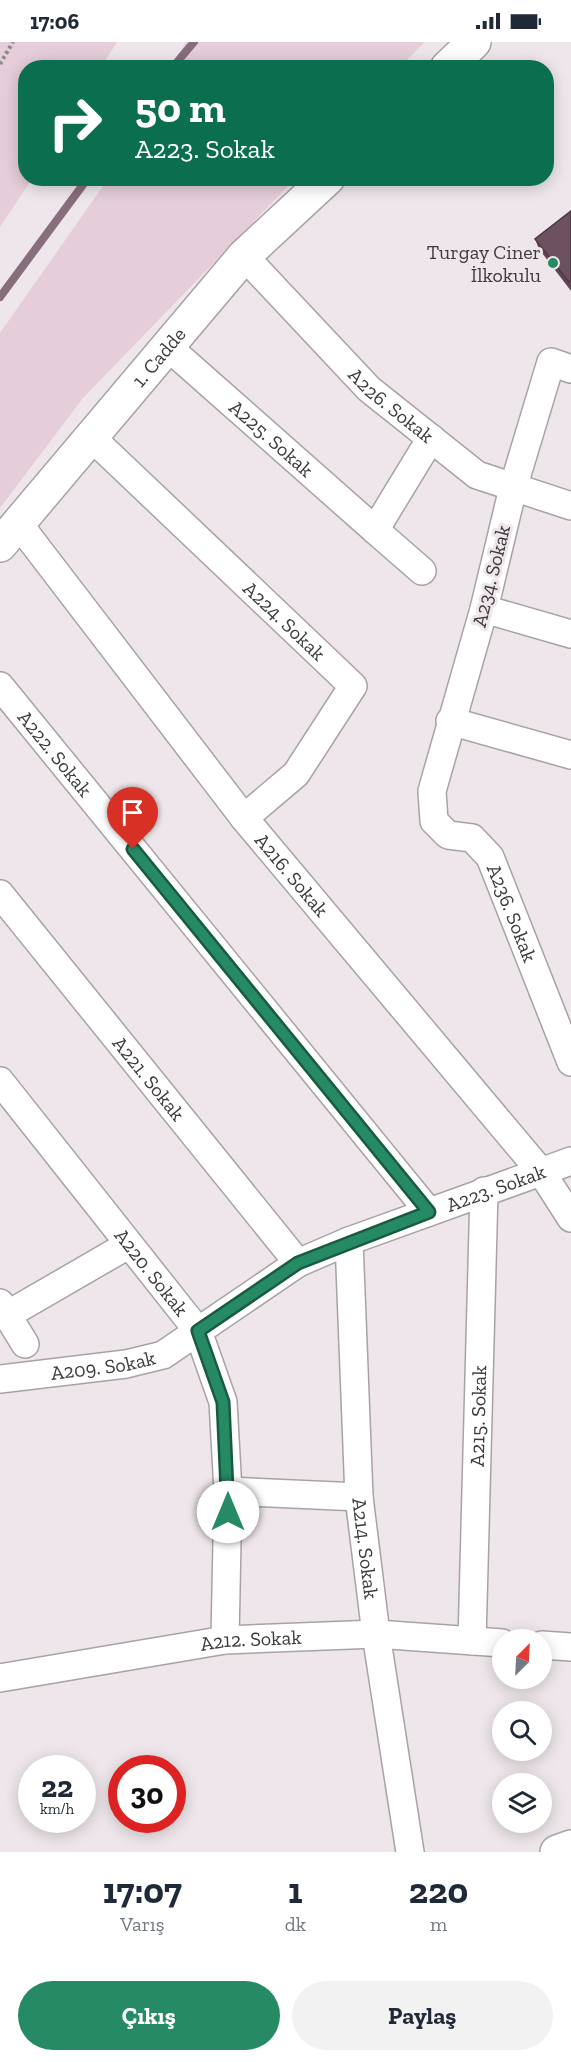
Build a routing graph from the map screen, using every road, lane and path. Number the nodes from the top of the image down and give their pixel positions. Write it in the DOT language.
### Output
graph roads {
  1 [pos="13,42"];
  2 [pos="474,42"];
  3 [pos="455,60"];
  4 [pos="0,64"];
  5 [pos="319,186"];
  6 [pos="244,256"];
  7 [pos="168,346"];
  8 [pos="561,365"];
  9 [pos="91,437"];
  10 [pos="430,438"];
  11 [pos="513,488"];
  12 [pos="571,506"];
  13 [pos="375,530"];
  14 [pos="9,534"];
  15 [pos="422,571"];
  16 [pos="484,609"];
  17 [pos="571,634"];
  18 [pos="0,686"];
  19 [pos="450,721"];
  20 [pos="571,755"];
  21 [pos="432,791"];
  22 [pos="244,818"];
  23 [pos="0,894"];
  24 [pos="571,1062"];
  25 [pos="0,1081"];
  26 [pos="571,1161"];
  27 [pos="542,1173"];
  28 [pos="484,1191"];
  29 [pos="429,1212"];
  30 [pos="571,1218"];
  31 [pos="349,1241"];
  32 [pos="128,1245"];
  33 [pos="298,1263"];
  34 [pos="4,1309"];
  35 [pos="198,1331"];
  36 [pos="25,1344"];
  37 [pos="0,1379"];
  38 [pos="228,1491"];
  39 [pos="359,1497"];
  40 [pos="376,1634"];
  41 [pos="225,1640"];
  42 [pos="472,1641"];
  43 [pos="492,1642"];
  44 [pos="552,1646"];
  45 [pos="571,1647"];
  46 [pos="0,1678"];
  47 [pos="571,1847"];
  48 [pos="410,1852"];
  49 [pos="557,1852"];
  1 -- 4 [label="path"];
  2 -- 3 [label="main road"];
  5 -- 6 [label="main road, 1. Cadde"];
  6 -- 7 [label="main road, 1. Cadde"];
  6 -- 10 [label="street, A226. Sokak"];
  7 -- 9 [label="main road, 1. Cadde"];
  7 -- 13 [label="street, A225. Sokak"];
  8 -- 11 [label="street, A234. Sokak"];
  9 -- 14 [label="main road, 1. Cadde"];
  9 -- 22 [label="street, A224. Sokak"];
  10 -- 11 [label="street, A226. Sokak"];
  10 -- 13 [label="street"];
  11 -- 12 [label="street, A226. Sokak"];
  11 -- 16 [label="street, A234. Sokak"];
  13 -- 15 [label="street, A225. Sokak"];
  14 -- 22 [label="street, A216. Sokak"];
  16 -- 17 [label="street"];
  16 -- 19 [label="street, A234. Sokak"];
  18 -- 29 [label="street, A222. Sokak"];
  19 -- 20 [label="street"];
  19 -- 21 [label="street, A234. Sokak"];
  21 -- 24 [label="street, A236. Sokak"];
  22 -- 27 [label="street, A216. Sokak"];
  23 -- 33 [label="street, A221. Sokak"];
  25 -- 32 [label="street, A220. Sokak"];
  26 -- 27 [label="street, A223. Sokak"];
  27 -- 28 [label="street, A223. Sokak"];
  27 -- 30 [label="street, A216. Sokak"];
  28 -- 29 [label="street, A223. Sokak"];
  28 -- 42 [label="street, A215. Sokak"];
  29 -- 31 [label="street, A223. Sokak"];
  31 -- 33 [label="street, A223. Sokak"];
  31 -- 39 [label="street, A214. Sokak"];
  32 -- 34 [label="street"];
  32 -- 35 [label="street, A220. Sokak"];
  33 -- 35 [label="street, A223. Sokak"];
  34 -- 36 [label="street"];
  35 -- 37 [label="street, A209. Sokak"];
  35 -- 38 [label="street, A220. Sokak"];
  38 -- 39 [label="street"];
  38 -- 41 [label="street, A220. Sokak"];
  39 -- 40 [label="street, A214. Sokak"];
  40 -- 41 [label="street, A212. Sokak"];
  40 -- 42 [label="street, A212. Sokak"];
  40 -- 48 [label="street, A214. Sokak"];
  41 -- 46 [label="street, A212. Sokak"];
  42 -- 43 [label="street, A212. Sokak"];
  44 -- 45 [label="street"];
  47 -- 49 [label="main road"];
}
